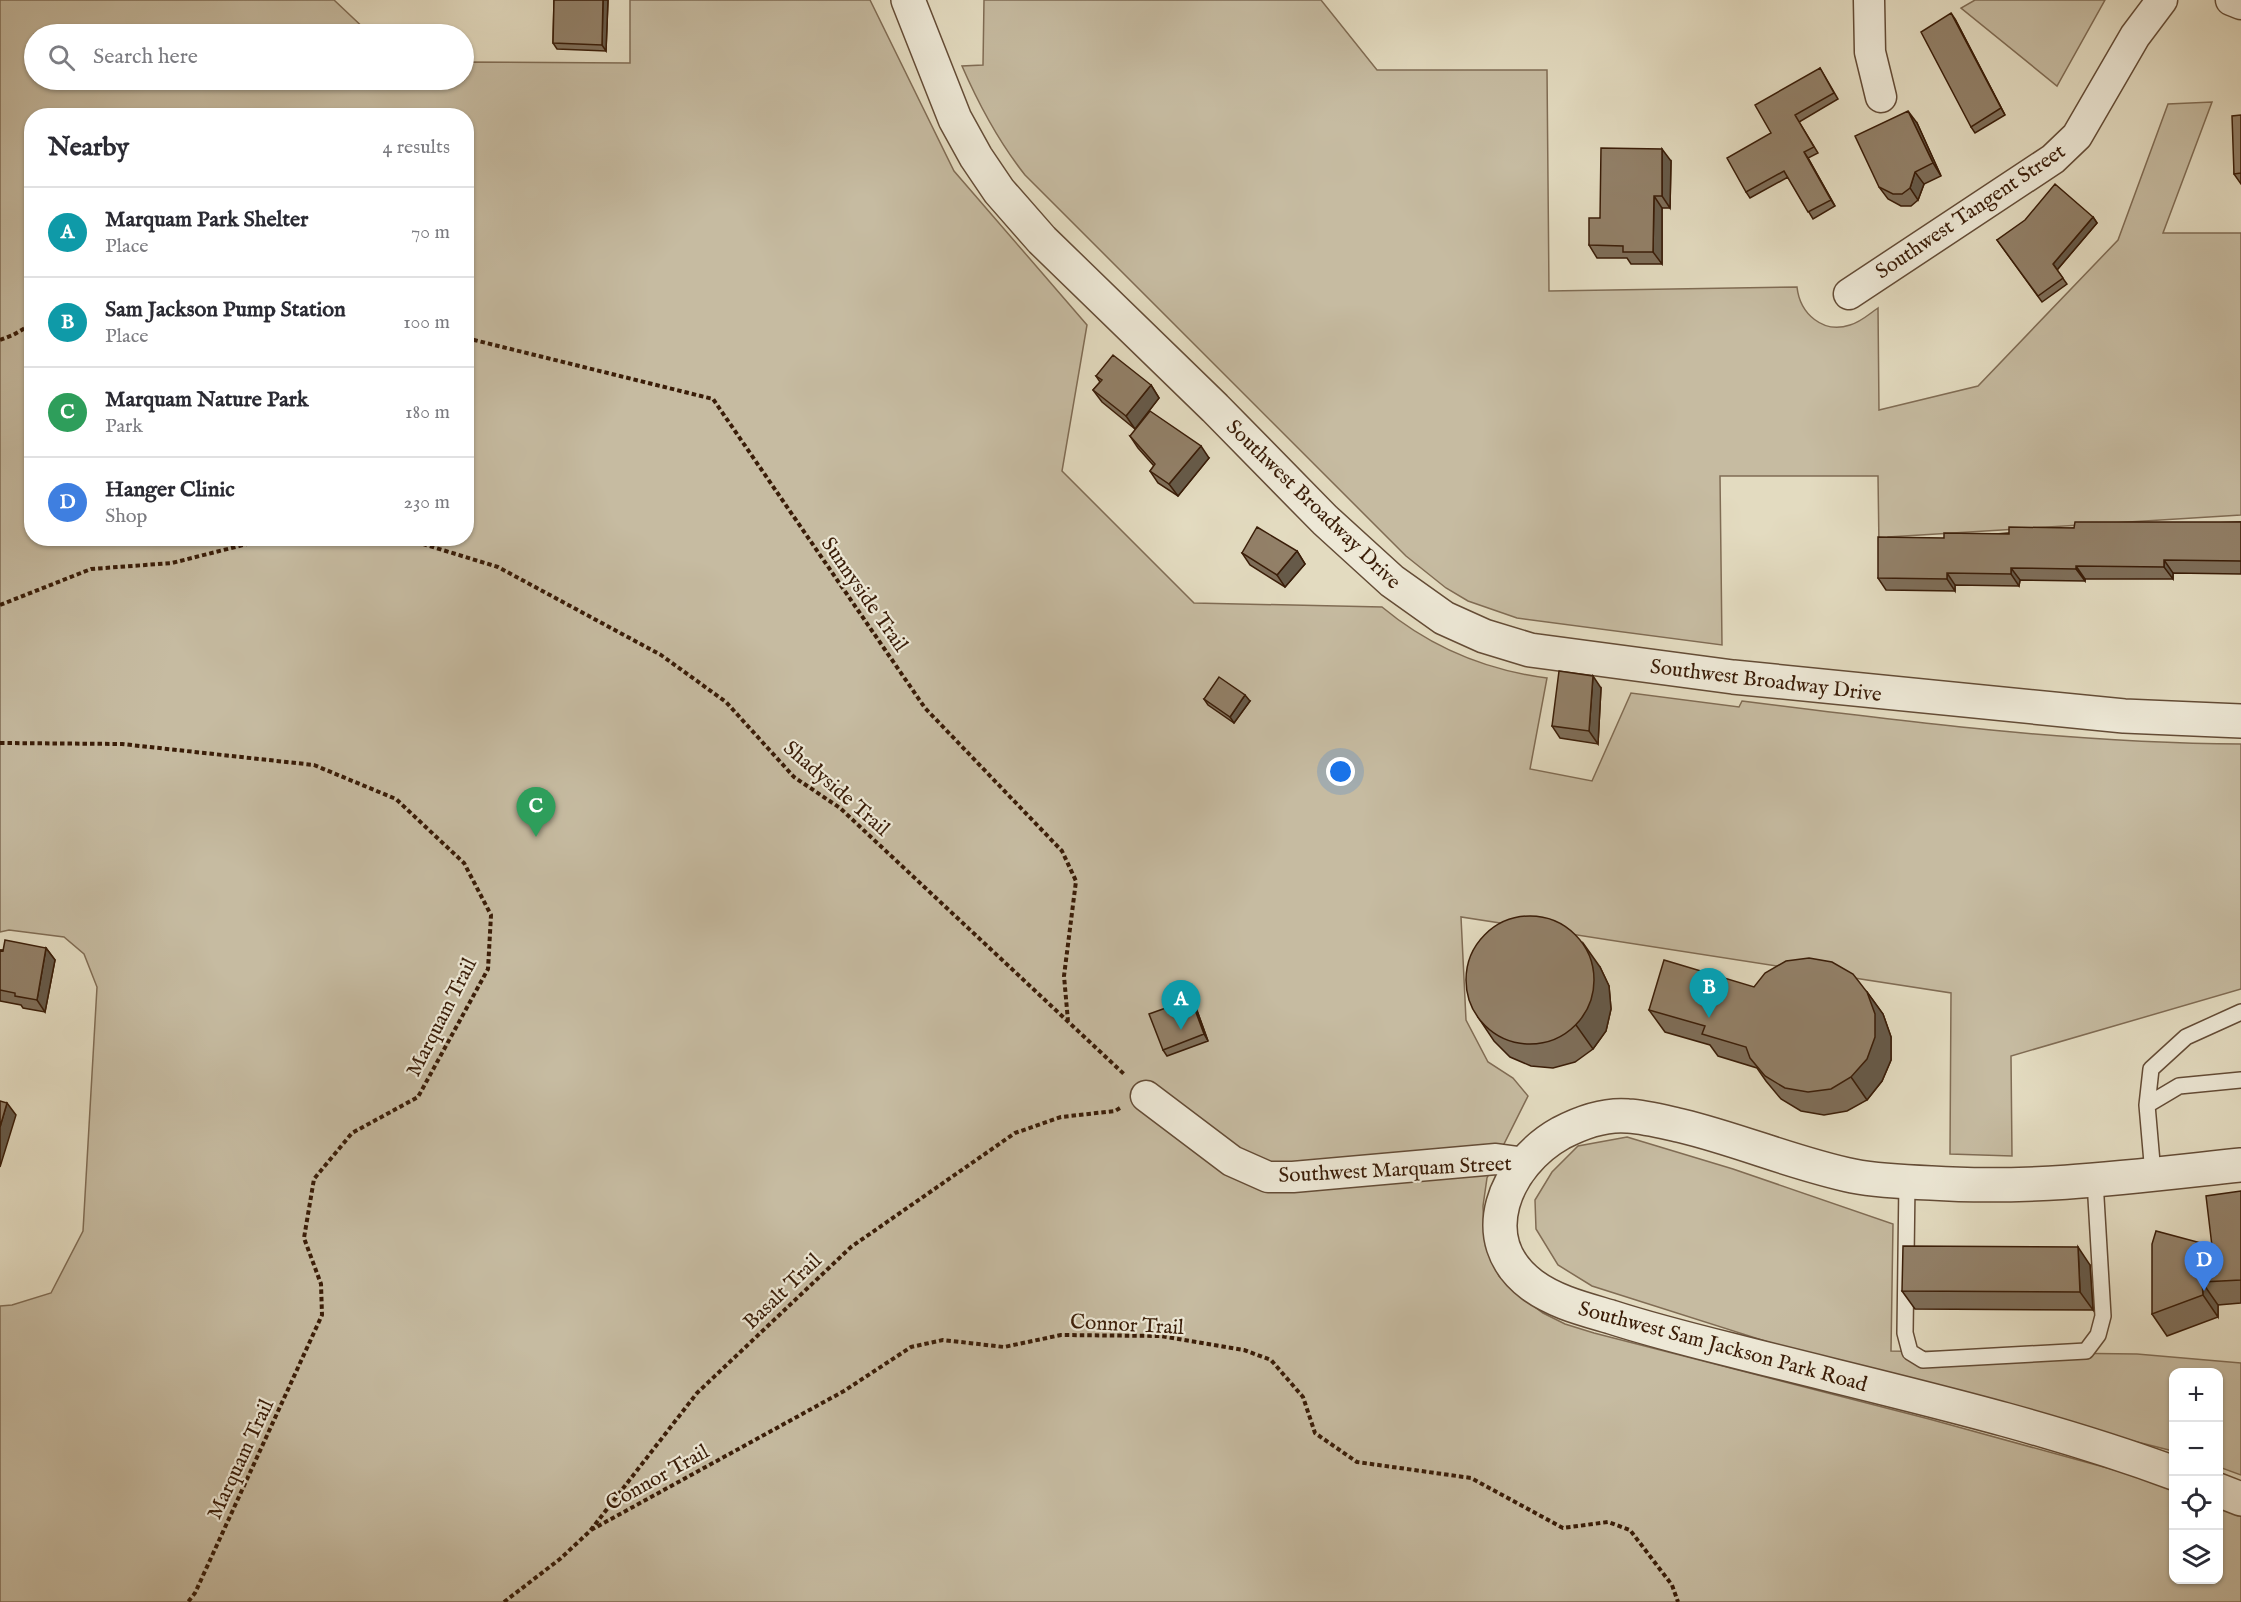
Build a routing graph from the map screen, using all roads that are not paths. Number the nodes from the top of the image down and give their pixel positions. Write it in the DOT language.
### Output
graph roads {
  1 [pos="908,0"];
  2 [pos="1869,0"];
  3 [pos="2162,0"];
  4 [pos="2231,0"];
  5 [pos="2241,4"];
  6 [pos="1881,97"];
  7 [pos="1849,294"];
  8 [pos="2241,721"];
  9 [pos="2241,1012"];
  10 [pos="2241,1080"];
  11 [pos="1146,1096"];
  12 [pos="2147,1105"];
  13 [pos="1525,1163"];
  14 [pos="2241,1165"];
  15 [pos="2153,1174"];
  16 [pos="2095,1180"];
  17 [pos="1907,1182"];
  18 [pos="2169,1471"];
  19 [pos="2223,1492"];
  20 [pos="2241,1499"];
  1 -- 8 [label="street, Southwest Broadway Drive"];
  2 -- 6 [label="street"];
  3 -- 7 [label="street, Southwest Tangent Street"];
  4 -- 5 [label="street"];
  9 -- 12 [label="lane"];
  10 -- 12 [label="lane"];
  11 -- 13 [label="street, Southwest Marquam Street"];
  12 -- 15 [label="lane"];
  13 -- 17 [label="street, Southwest Sam Jackson Park Road"];
  13 -- 18 [label="street, Southwest Sam Jackson Park Road"];
  14 -- 15 [label="street, Southwest Sam Jackson Park Road"];
  15 -- 16 [label="street, Southwest Sam Jackson Park Road"];
  16 -- 17 [label="street, Southwest Sam Jackson Park Road"];
  16 -- 17 [label="lane"];
  19 -- 20 [label="street"];
}
